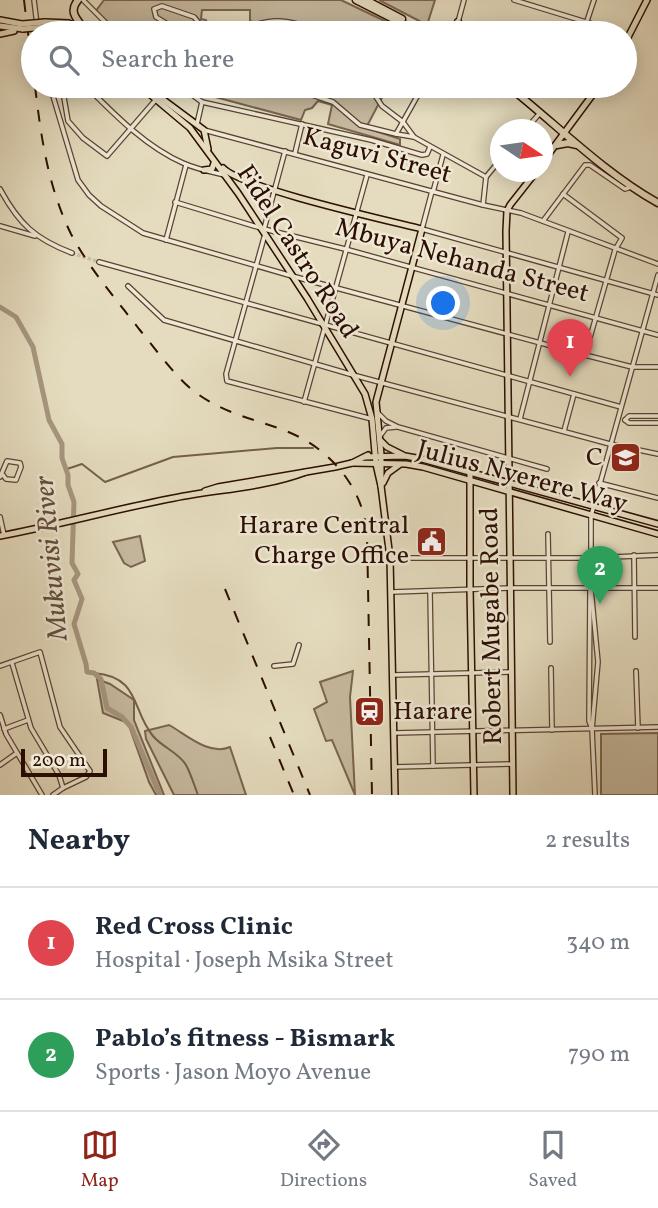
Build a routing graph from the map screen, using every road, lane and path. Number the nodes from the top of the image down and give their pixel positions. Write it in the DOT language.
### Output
graph roads {
  1 [pos="34,0"];
  2 [pos="80,0"];
  3 [pos="356,0"];
  4 [pos="366,0"];
  5 [pos="464,0"];
  6 [pos="514,0"];
  7 [pos="594,0"];
  8 [pos="647,0"];
  9 [pos="76,19"];
  10 [pos="0,20"];
  11 [pos="37,21"];
  12 [pos="72,21"];
  13 [pos="103,21"];
  14 [pos="162,21"];
  15 [pos="197,21"];
  16 [pos="397,21"];
  17 [pos="405,21"];
  18 [pos="458,21"];
  19 [pos="584,21"];
  20 [pos="587,21"];
  21 [pos="633,21"];
  22 [pos="0,26"];
  23 [pos="21,28"];
  24 [pos="0,34"];
  25 [pos="54,98"];
  26 [pos="64,98"];
  27 [pos="99,98"];
  28 [pos="156,98"];
  29 [pos="158,98"];
  30 [pos="158,98"];
  31 [pos="196,98"];
  32 [pos="321,98"];
  33 [pos="377,98"];
  34 [pos="416,98"];
  35 [pos="523,98"];
  36 [pos="590,98"];
  37 [pos="202,102"];
  38 [pos="540,112"];
  39 [pos="534,119"];
  40 [pos="403,122"];
  41 [pos="302,124"];
  42 [pos="132,128"];
  43 [pos="202,133"];
  44 [pos="396,134"];
  45 [pos="565,134"];
  46 [pos="414,137"];
  47 [pos="557,145"];
  48 [pos="579,145"];
  49 [pos="430,147"];
  50 [pos="553,150"];
  51 [pos="285,151"];
  52 [pos="295,154"];
  53 [pos="443,155"];
  54 [pos="210,156"];
  55 [pos="186,165"];
  56 [pos="204,170"];
  57 [pos="490,172"];
  58 [pos="367,174"];
  59 [pos="228,175"];
  60 [pos="486,177"];
  61 [pos="243,179"];
  62 [pos="529,182"];
  63 [pos="633,187"];
  64 [pos="0,190"];
  65 [pos="275,190"];
  66 [pos="433,191"];
  67 [pos="238,192"];
  68 [pos="563,194"];
  69 [pos="176,202"];
  70 [pos="658,202"];
  71 [pos="483,205"];
  72 [pos="507,211"];
  73 [pos="355,212"];
  74 [pos="543,222"];
  75 [pos="403,224"];
  76 [pos="0,226"];
  77 [pos="422,229"];
  78 [pos="265,230"];
  79 [pos="568,232"];
  80 [pos="37,236"];
  81 [pos="166,240"];
  82 [pos="418,241"];
  83 [pos="345,249"];
  84 [pos="615,250"];
  85 [pos="505,251"];
  86 [pos="72,253"];
  87 [pos="99,262"];
  88 [pos="658,264"];
  89 [pos="255,265"];
  90 [pos="412,267"];
  91 [pos="558,267"];
  92 [pos="658,275"];
  93 [pos="292,276"];
  94 [pos="606,280"];
  95 [pos="128,286"];
  96 [pos="335,288"];
  97 [pos="506,292"];
  98 [pos="655,294"];
  99 [pos="245,303"];
  100 [pos="549,304"];
  101 [pos="402,306"];
  102 [pos="596,318"];
  103 [pos="324,326"];
  104 [pos="642,330"];
  105 [pos="506,333"];
  106 [pos="658,335"];
  107 [pos="235,341"];
  108 [pos="538,343"];
  109 [pos="391,344"];
  110 [pos="584,355"];
  111 [pos="314,364"];
  112 [pos="632,367"];
  113 [pos="658,367"];
  114 [pos="353,375"];
  115 [pos="507,375"];
  116 [pos="529,381"];
  117 [pos="380,382"];
  118 [pos="574,394"];
  119 [pos="304,402"];
  120 [pos="621,407"];
  121 [pos="378,414"];
  122 [pos="658,416"];
  123 [pos="508,417"];
  124 [pos="372,419"];
  125 [pos="520,420"];
  126 [pos="658,423"];
  127 [pos="398,428"];
  128 [pos="564,432"];
  129 [pos="380,438"];
  130 [pos="610,444"];
  131 [pos="374,447"];
  132 [pos="658,454"];
  133 [pos="378,455"];
  134 [pos="405,456"];
  135 [pos="365,457"];
  136 [pos="508,458"];
  137 [pos="352,463"];
  138 [pos="368,464"];
  139 [pos="379,464"];
  140 [pos="400,464"];
  141 [pos="547,470"];
  142 [pos="377,473"];
  143 [pos="1,476"];
  144 [pos="470,476"];
  145 [pos="508,482"];
  146 [pos="599,483"];
  147 [pos="381,486"];
  148 [pos="509,491"];
  149 [pos="658,498"];
  150 [pos="593,507"];
  151 [pos="592,516"];
  152 [pos="0,517"];
  153 [pos="658,524"];
  154 [pos="548,534"];
  155 [pos="658,534"];
  156 [pos="2,535"];
  157 [pos="634,555"];
  158 [pos="658,555"];
  159 [pos="390,558"];
  160 [pos="591,558"];
  161 [pos="469,559"];
  162 [pos="510,559"];
  163 [pos="549,559"];
  164 [pos="658,587"];
  165 [pos="511,588"];
  166 [pos="635,588"];
  167 [pos="550,589"];
  168 [pos="591,589"];
  169 [pos="470,590"];
  170 [pos="392,592"];
  171 [pos="430,592"];
  172 [pos="635,637"];
  173 [pos="550,642"];
  174 [pos="299,645"];
  175 [pos="12,663"];
  176 [pos="0,666"];
  177 [pos="274,666"];
  178 [pos="551,668"];
  179 [pos="636,671"];
  180 [pos="472,673"];
  181 [pos="512,673"];
  182 [pos="432,674"];
  183 [pos="393,675"];
  184 [pos="0,715"];
  185 [pos="28,720"];
  186 [pos="658,727"];
  187 [pos="638,728"];
  188 [pos="4,729"];
  189 [pos="592,729"];
  190 [pos="552,730"];
  191 [pos="473,732"];
  192 [pos="513,732"];
  193 [pos="394,733"];
  194 [pos="433,733"];
  195 [pos="17,753"];
  196 [pos="513,764"];
  197 [pos="0,765"];
  198 [pos="474,765"];
  199 [pos="433,766"];
  200 [pos="394,767"];
  201 [pos="63,788"];
  202 [pos="42,795"];
  203 [pos="53,795"];
  204 [pos="395,795"];
  205 [pos="474,795"];
  206 [pos="513,795"];
  207 [pos="595,795"];
  1 -- 11 [label="street"];
  2 -- 9 [label="highway"];
  2 -- 13 [label="street"];
  3 -- 16 [label="highway"];
  4 -- 17 [label="highway"];
  5 -- 18 [label="street"];
  6 -- 19 [label="street"];
  7 -- 20 [label="street"];
  8 -- 21 [label="main road"];
  9 -- 12 [label="highway"];
  10 -- 23 [label="main road"];
  14 -- 15 [label="street"];
  22 -- 23 [label="main road"];
  23 -- 24 [label="main road"];
  25 -- 81 [label="street"];
  26 -- 42 [label="street"];
  27 -- 42 [label="street"];
  28 -- 42 [label="street"];
  29 -- 43 [label="main road, Fidel Castro Road"];
  30 -- 43 [label="main road, Fidel Castro Road"];
  31 -- 37 [label="street"];
  32 -- 44 [label="street"];
  33 -- 40 [label="street"];
  34 -- 40 [label="street"];
  35 -- 38 [label="highway"];
  36 -- 45 [label="main road"];
  37 -- 41 [label="street"];
  37 -- 43 [label="street"];
  38 -- 39 [label="street"];
  38 -- 45 [label="highway"];
  40 -- 44 [label="street"];
  40 -- 46 [label="street"];
  41 -- 49 [label="street"];
  41 -- 52 [label="street"];
  42 -- 55 [label="street"];
  43 -- 51 [label="street, Kaguvi Street"];
  43 -- 54 [label="main road, Fidel Castro Road"];
  43 -- 59 [label="main road, Fidel Castro Road"];
  44 -- 46 [label="street"];
  45 -- 47 [label="main road"];
  45 -- 48 [label="highway"];
  46 -- 49 [label="street"];
  47 -- 48 [label="highway"];
  47 -- 50 [label="main road"];
  48 -- 63 [label="highway"];
  49 -- 53 [label="street"];
  51 -- 52 [label="street, Kaguvi Street"];
  51 -- 65 [label="street"];
  52 -- 58 [label="street, Kaguvi Street"];
  53 -- 60 [label="street"];
  53 -- 66 [label="street"];
  54 -- 56 [label="main road"];
  54 -- 59 [label="main road, Fidel Castro Road"];
  55 -- 56 [label="street"];
  55 -- 69 [label="street"];
  56 -- 59 [label="street"];
  57 -- 60 [label="street"];
  58 -- 66 [label="street, Kaguvi Street"];
  58 -- 73 [label="street"];
  59 -- 61 [label="main road"];
  59 -- 67 [label="main road, Fidel Castro Road"];
  60 -- 71 [label="street"];
  61 -- 65 [label="main road"];
  61 -- 67 [label="main road"];
  62 -- 72 [label="main road"];
  63 -- 68 [label="street"];
  63 -- 70 [label="highway"];
  64 -- 80 [label="street"];
  65 -- 73 [label="main road"];
  65 -- 78 [label="street"];
  66 -- 71 [label="street, Kaguvi Street"];
  66 -- 77 [label="street"];
  67 -- 78 [label="main road, Fidel Castro Road"];
  68 -- 74 [label="street"];
  68 -- 84 [label="street"];
  69 -- 78 [label="street, Mbuya Nehanda Street"];
  69 -- 81 [label="street"];
  71 -- 72 [label="street, Kaguvi Street"];
  72 -- 74 [label="street, Kaguvi Street"];
  72 -- 85 [label="main road, Robert Mugabe Road"];
  73 -- 75 [label="main road"];
  73 -- 83 [label="street"];
  74 -- 79 [label="street, Kaguvi Street"];
  75 -- 77 [label="main road"];
  75 -- 82 [label="main road"];
  76 -- 80 [label="street"];
  77 -- 82 [label="main road"];
  77 -- 85 [label="street"];
  78 -- 83 [label="street, Mbuya Nehanda Street"];
  78 -- 89 [label="street"];
  78 -- 93 [label="main road, Fidel Castro Road"];
  79 -- 84 [label="street, Kaguvi Street"];
  79 -- 91 [label="street"];
  80 -- 86 [label="street"];
  81 -- 89 [label="street"];
  82 -- 90 [label="main road"];
  83 -- 90 [label="street, Mbuya Nehanda Street"];
  83 -- 96 [label="street"];
  84 -- 88 [label="street, Kaguvi Street"];
  84 -- 94 [label="street"];
  85 -- 91 [label="street"];
  85 -- 97 [label="main road, Robert Mugabe Road"];
  87 -- 99 [label="street"];
  89 -- 93 [label="street"];
  89 -- 99 [label="street"];
  90 -- 97 [label="street, Mbuya Nehanda Street"];
  90 -- 101 [label="main road"];
  91 -- 94 [label="street"];
  91 -- 100 [label="street"];
  92 -- 98 [label="street"];
  93 -- 96 [label="street"];
  93 -- 103 [label="main road, Fidel Castro Road"];
  94 -- 98 [label="street"];
  94 -- 102 [label="street"];
  95 -- 107 [label="street"];
  96 -- 101 [label="street"];
  96 -- 103 [label="street"];
  97 -- 100 [label="street, Mbuya Nehanda Street"];
  97 -- 105 [label="main road, Robert Mugabe Road"];
  98 -- 104 [label="street"];
  99 -- 103 [label="street"];
  99 -- 107 [label="street"];
  100 -- 102 [label="street, Mbuya Nehanda Street"];
  100 -- 108 [label="street"];
  101 -- 105 [label="street"];
  101 -- 109 [label="main road"];
  102 -- 104 [label="street, Mbuya Nehanda Street"];
  102 -- 110 [label="street"];
  103 -- 109 [label="street"];
  103 -- 111 [label="street"];
  103 -- 114 [label="main road, Fidel Castro Road"];
  104 -- 106 [label="street, Mbuya Nehanda Street"];
  104 -- 112 [label="street"];
  105 -- 108 [label="street"];
  105 -- 115 [label="main road, Robert Mugabe Road"];
  107 -- 111 [label="street"];
  107 -- 119 [label="street"];
  108 -- 110 [label="street"];
  108 -- 116 [label="street"];
  109 -- 115 [label="street"];
  109 -- 117 [label="main road"];
  110 -- 112 [label="street"];
  111 -- 114 [label="street"];
  111 -- 119 [label="street"];
  112 -- 113 [label="street"];
  112 -- 120 [label="street"];
  114 -- 117 [label="street"];
  114 -- 124 [label="main road, Fidel Castro Road"];
  115 -- 116 [label="street"];
  115 -- 123 [label="main road, Robert Mugabe Road"];
  116 -- 118 [label="street"];
  116 -- 125 [label="street"];
  117 -- 121 [label="main road"];
  117 -- 123 [label="street"];
  118 -- 120 [label="street"];
  118 -- 128 [label="street"];
  119 -- 124 [label="street"];
  120 -- 130 [label="street"];
  121 -- 127 [label="street"];
  121 -- 129 [label="main road"];
  122 -- 126 [label="street"];
  123 -- 125 [label="street"];
  123 -- 136 [label="main road, Robert Mugabe Road"];
  124 -- 131 [label="main road, Fidel Castro Road"];
  125 -- 128 [label="street"];
  127 -- 129 [label="street"];
  127 -- 136 [label="street"];
  128 -- 130 [label="street"];
  129 -- 133 [label="main road"];
  129 -- 134 [label="main road"];
  130 -- 132 [label="street"];
  130 -- 146 [label="street"];
  131 -- 133 [label="main road, Fidel Castro Road"];
  131 -- 135 [label="main road"];
  133 -- 134 [label="main road, Julius Nyerere Way"];
  133 -- 135 [label="main road, Julius Nyerere Way"];
  133 -- 139 [label="main road, Fidel Castro Road"];
  134 -- 144 [label="main road, Julius Nyerere Way"];
  135 -- 137 [label="main road"];
  136 -- 141 [label="street"];
  136 -- 145 [label="main road, Robert Mugabe Road"];
  137 -- 138 [label="main road, Julius Nyerere Way"];
  137 -- 156 [label="main road"];
  138 -- 139 [label="main road, Julius Nyerere Way"];
  138 -- 142 [label="main road"];
  139 -- 140 [label="main road, Julius Nyerere Way"];
  139 -- 142 [label="main road"];
  139 -- 147 [label="main road"];
  140 -- 144 [label="main road, Julius Nyerere Way"];
  140 -- 147 [label="main road"];
  142 -- 147 [label="main road"];
  143 -- 143 [label="street"];
  144 -- 145 [label="main road, Julius Nyerere Way"];
  144 -- 148 [label="main road, Julius Nyerere Way"];
  144 -- 161 [label="main road"];
  145 -- 148 [label="main road, Robert Mugabe Road"];
  145 -- 150 [label="main road, Julius Nyerere Way"];
  146 -- 149 [label="street"];
  146 -- 150 [label="street"];
  147 -- 159 [label="main road"];
  148 -- 151 [label="main road, Julius Nyerere Way"];
  148 -- 162 [label="main road, Robert Mugabe Road"];
  150 -- 151 [label="street"];
  150 -- 153 [label="main road, Julius Nyerere Way"];
  151 -- 155 [label="main road, Julius Nyerere Way"];
  151 -- 160 [label="street"];
  152 -- 156 [label="street"];
  154 -- 163 [label="street"];
  157 -- 158 [label="street"];
  157 -- 160 [label="street"];
  157 -- 166 [label="street"];
  159 -- 161 [label="street"];
  159 -- 170 [label="main road"];
  160 -- 163 [label="street"];
  160 -- 168 [label="street"];
  161 -- 162 [label="street"];
  161 -- 169 [label="main road"];
  162 -- 163 [label="street"];
  162 -- 165 [label="main road, Robert Mugabe Road"];
  163 -- 167 [label="street"];
  164 -- 166 [label="street"];
  165 -- 167 [label="street"];
  165 -- 169 [label="street"];
  165 -- 181 [label="main road, Robert Mugabe Road"];
  166 -- 168 [label="street"];
  166 -- 172 [label="street"];
  167 -- 168 [label="street"];
  167 -- 173 [label="street"];
  168 -- 189 [label="street"];
  168 -- 189 [label="street"];
  169 -- 171 [label="street"];
  169 -- 180 [label="main road"];
  170 -- 171 [label="street"];
  170 -- 183 [label="main road"];
  171 -- 182 [label="street"];
  174 -- 177 [label="street"];
  175 -- 176 [label="street"];
  175 -- 185 [label="street"];
  175 -- 201 [label="street"];
  178 -- 190 [label="street"];
  179 -- 187 [label="street"];
  180 -- 181 [label="street"];
  180 -- 182 [label="street"];
  180 -- 191 [label="main road"];
  181 -- 192 [label="main road, Robert Mugabe Road"];
  182 -- 183 [label="street"];
  182 -- 194 [label="street"];
  183 -- 193 [label="main road"];
  184 -- 188 [label="street"];
  185 -- 188 [label="street"];
  185 -- 201 [label="street"];
  186 -- 187 [label="street"];
  187 -- 189 [label="street"];
  188 -- 195 [label="street"];
  189 -- 190 [label="street"];
  189 -- 207 [label="street"];
  190 -- 192 [label="street"];
  191 -- 192 [label="street"];
  191 -- 194 [label="street"];
  191 -- 198 [label="main road"];
  192 -- 196 [label="main road, Robert Mugabe Road"];
  193 -- 194 [label="street"];
  193 -- 200 [label="main road"];
  194 -- 199 [label="street"];
  195 -- 197 [label="street"];
  195 -- 202 [label="street"];
  196 -- 198 [label="street"];
  196 -- 206 [label="main road, Robert Mugabe Road"];
  198 -- 199 [label="street"];
  198 -- 205 [label="main road"];
  199 -- 200 [label="street"];
  200 -- 204 [label="main road"];
  201 -- 203 [label="street"];
}
